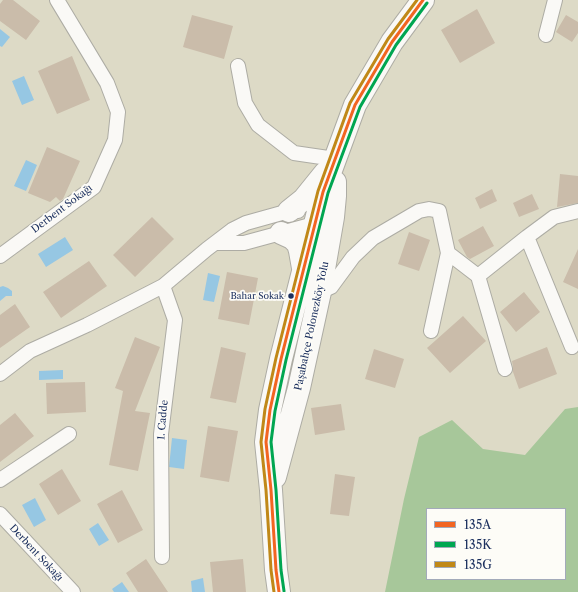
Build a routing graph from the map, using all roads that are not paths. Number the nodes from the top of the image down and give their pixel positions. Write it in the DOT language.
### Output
graph roads {
  1 [pos="57,0"];
  2 [pos="423,0"];
  3 [pos="555,0"];
  4 [pos="546,35"];
  5 [pos="238,66"];
  6 [pos="335,159"];
  7 [pos="289,211"];
  8 [pos="578,211"];
  9 [pos="322,219"];
  10 [pos="281,233"];
  11 [pos="528,237"];
  12 [pos="216,243"];
  13 [pos="448,253"];
  14 [pos="0,256"];
  15 [pos="303,270"];
  16 [pos="478,276"];
  17 [pos="163,286"];
  18 [pos="320,292"];
  19 [pos="431,332"];
  20 [pos="572,347"];
  21 [pos="308,349"];
  22 [pos="505,368"];
  23 [pos="0,374"];
  24 [pos="69,434"];
  25 [pos="0,480"];
  26 [pos="271,490"];
  27 [pos="0,514"];
  28 [pos="162,556"];
  29 [pos="73,592"];
  30 [pos="279,592"];
  1 -- 14 [label="street, Derbent Sokağı"];
  2 -- 6 [label="main road, Paşabahçe Polonezköy Yolu"];
  3 -- 4 [label="street"];
  5 -- 6 [label="street"];
  6 -- 7 [label="main road"];
  6 -- 9 [label="main road, Paşabahçe Polonezköy Yolu"];
  7 -- 9 [label="street"];
  7 -- 12 [label="street"];
  8 -- 11 [label="street"];
  9 -- 10 [label="street"];
  9 -- 15 [label="main road, Paşabahçe Polonezköy Yolu"];
  9 -- 18 [label="main road, Paşabahçe Polonezköy Yolu"];
  9 -- 21 [label="main road"];
  10 -- 12 [label="street"];
  10 -- 15 [label="main road"];
  11 -- 16 [label="street"];
  11 -- 20 [label="street"];
  12 -- 17 [label="street"];
  13 -- 16 [label="street"];
  13 -- 18 [label="street"];
  13 -- 19 [label="street"];
  15 -- 26 [label="main road, Paşabahçe Polonezköy Yolu"];
  16 -- 22 [label="street"];
  17 -- 23 [label="street"];
  17 -- 28 [label="street, 1. Cadde"];
  18 -- 21 [label="main road, Paşabahçe Polonezköy Yolu"];
  21 -- 26 [label="main road, Paşabahçe Polonezköy Yolu"];
  24 -- 25 [label="street"];
  26 -- 30 [label="main road, Paşabahçe Polonezköy Yolu"];
  27 -- 29 [label="street, Derbent Sokağı"];
}
